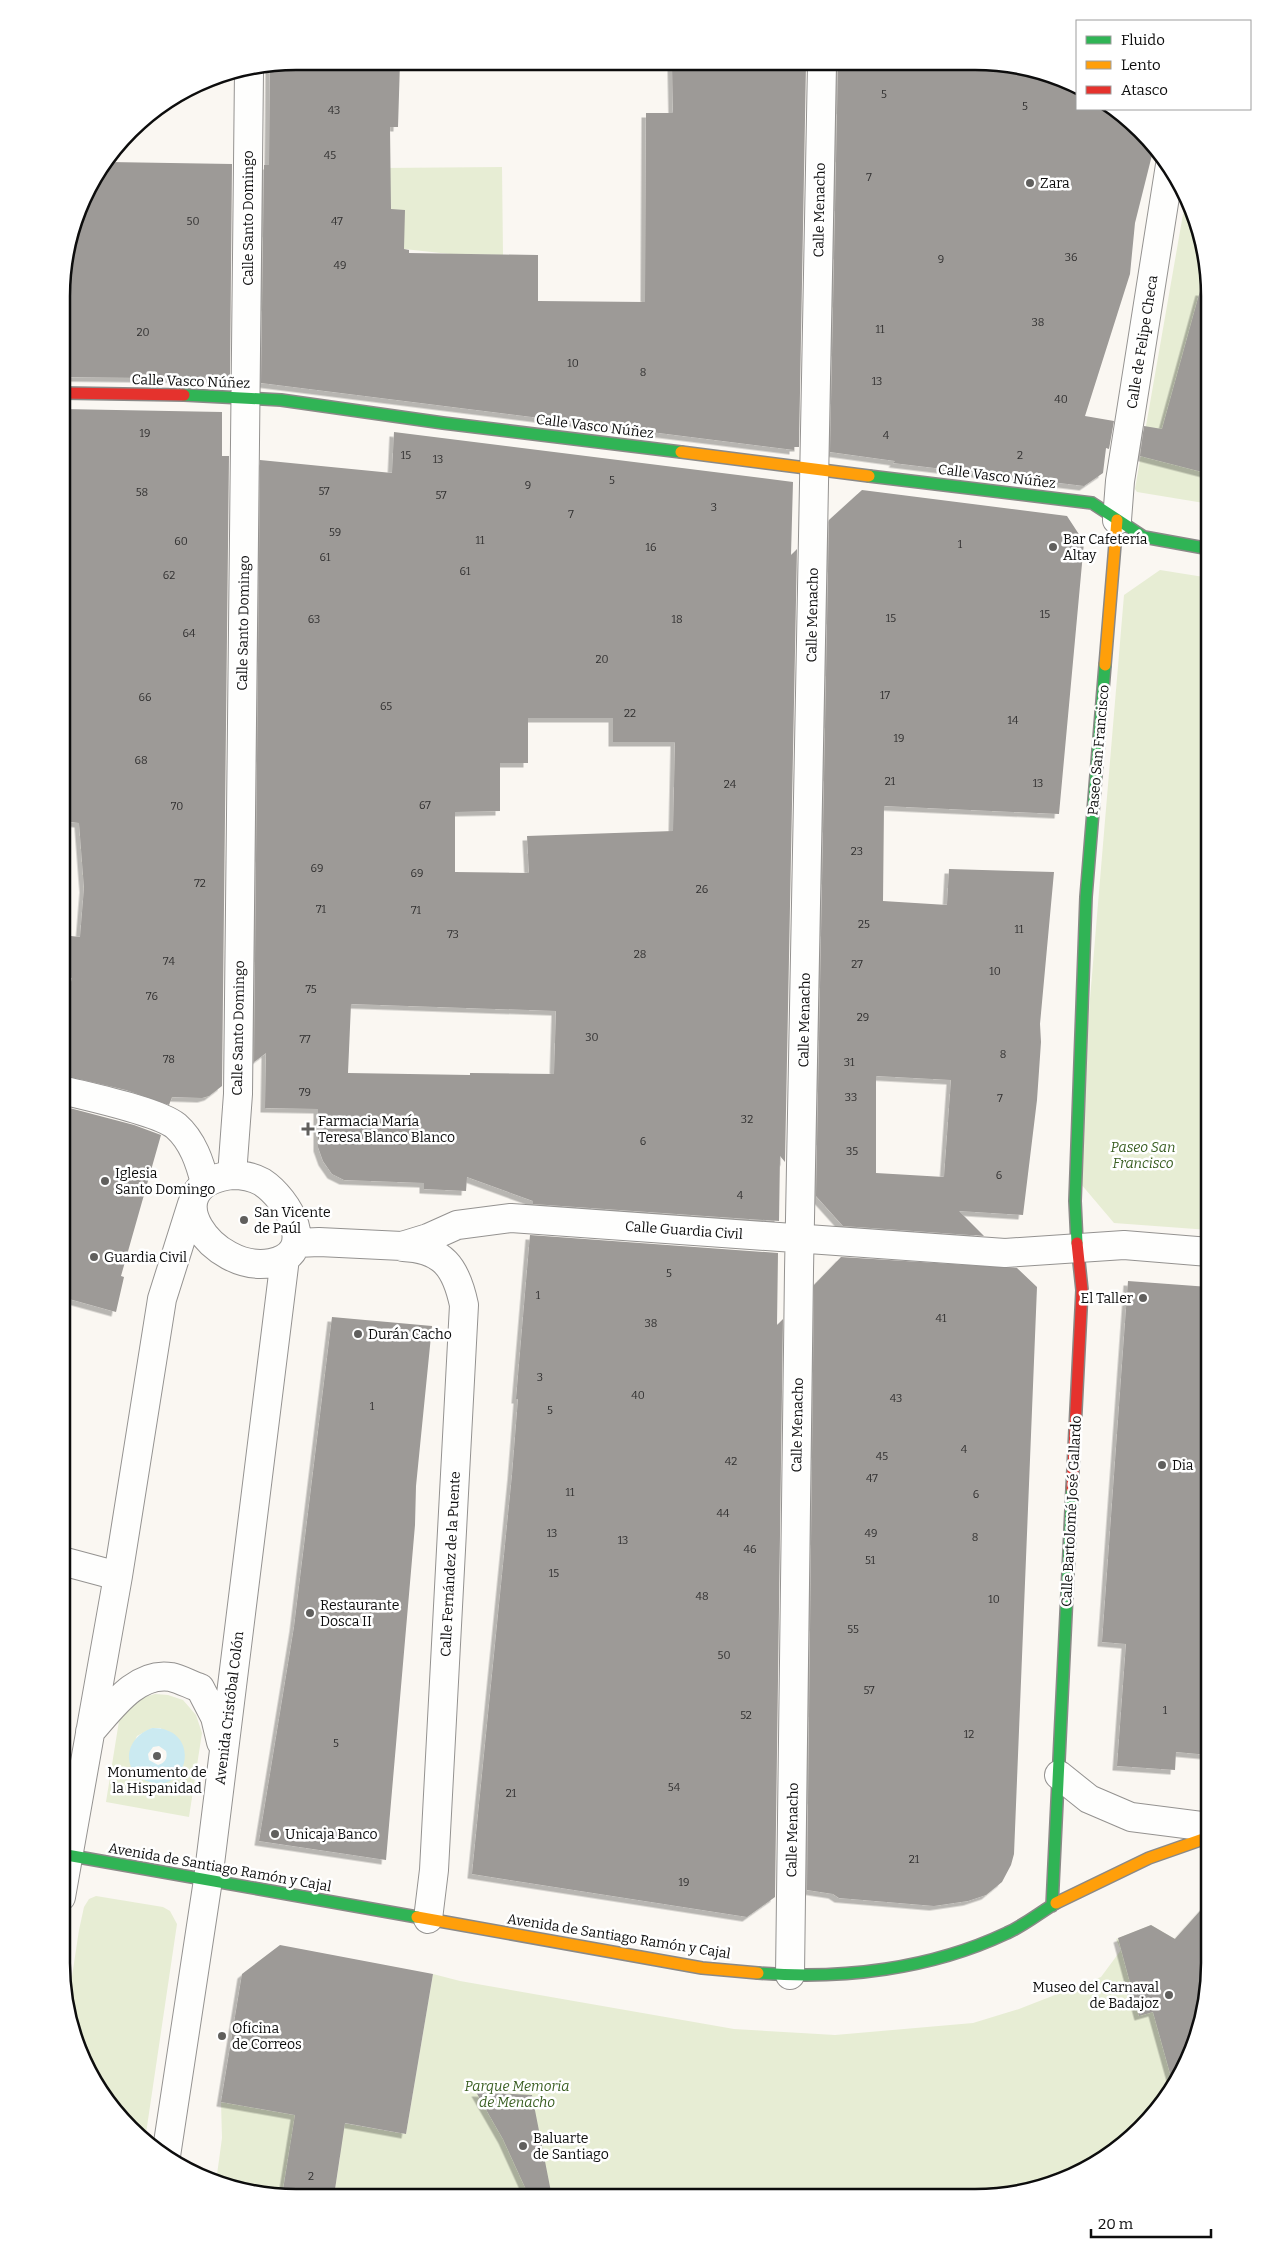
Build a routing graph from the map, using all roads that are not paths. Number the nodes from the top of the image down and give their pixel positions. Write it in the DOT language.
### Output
graph roads {
  1 [pos="822,70"];
  2 [pos="249,75"];
  3 [pos="1168,178"];
  4 [pos="70,393"];
  5 [pos="245,397"];
  6 [pos="814,468"];
  7 [pos="1117,520"];
  8 [pos="1201,547"];
  9 [pos="70,1092"];
  10 [pos="232,1175"];
  11 [pos="199,1193"];
  12 [pos="800,1239"];
  13 [pos="402,1246"];
  14 [pos="1077,1246"];
  15 [pos="291,1250"];
  16 [pos="1201,1251"];
  17 [pos="70,1563"];
  18 [pos="118,1576"];
  19 [pos="90,1732"];
  20 [pos="224,1754"];
  21 [pos="1059,1775"];
  22 [pos="1201,1826"];
  23 [pos="70,1830"];
  24 [pos="1201,1840"];
  25 [pos="70,1855"];
  26 [pos="208,1880"];
  27 [pos="1052,1906"];
  28 [pos="428,1919"];
  29 [pos="790,1975"];
  30 [pos="167,2148"];
  1 -- 6 [label="street, Calle Menacho"];
  2 -- 5 [label="street, Calle Santo Domingo"];
  3 -- 7 [label="street, Calle de Felipe Checa"];
  4 -- 5 [label="street, Calle Vasco Núñez"];
  5 -- 6 [label="street, Calle Vasco Núñez"];
  5 -- 10 [label="street, Calle Santo Domingo"];
  6 -- 7 [label="street, Calle Vasco Núñez"];
  6 -- 12 [label="street, Calle Menacho"];
  7 -- 8 [label="street"];
  7 -- 14 [label="street, Paseo San Francisco"];
  9 -- 11 [label="street"];
  10 -- 11 [label="street"];
  10 -- 15 [label="street"];
  11 -- 15 [label="street"];
  11 -- 18 [label="street"];
  12 -- 13 [label="street, Calle Guardia Civil"];
  12 -- 14 [label="street, Calle Guardia Civil"];
  12 -- 29 [label="street, Calle Menacho"];
  13 -- 15 [label="street, Calle Guardia Civil"];
  13 -- 28 [label="street, Calle Fernández de la Puente"];
  14 -- 16 [label="street"];
  14 -- 21 [label="street, Calle Bartolomé José Gallardo"];
  15 -- 20 [label="street, Avenida Cristóbal Colón"];
  17 -- 18 [label="street"];
  18 -- 19 [label="street"];
  19 -- 20 [label="street"];
  19 -- 23 [label="street"];
  20 -- 26 [label="street, Avenida Cristóbal Colón"];
  21 -- 22 [label="street"];
  21 -- 27 [label="street, Calle Bartolomé José Gallardo"];
  24 -- 27 [label="street, Avenida de Santiago Ramón y Cajal"];
  25 -- 26 [label="street, Avenida de Santiago Ramón y Cajal"];
  26 -- 28 [label="street, Avenida de Santiago Ramón y Cajal"];
  26 -- 30 [label="street, Avenida Cristóbal Colón"];
  27 -- 29 [label="street, Avenida de Santiago Ramón y Cajal"];
  28 -- 29 [label="street, Avenida de Santiago Ramón y Cajal"];
}
